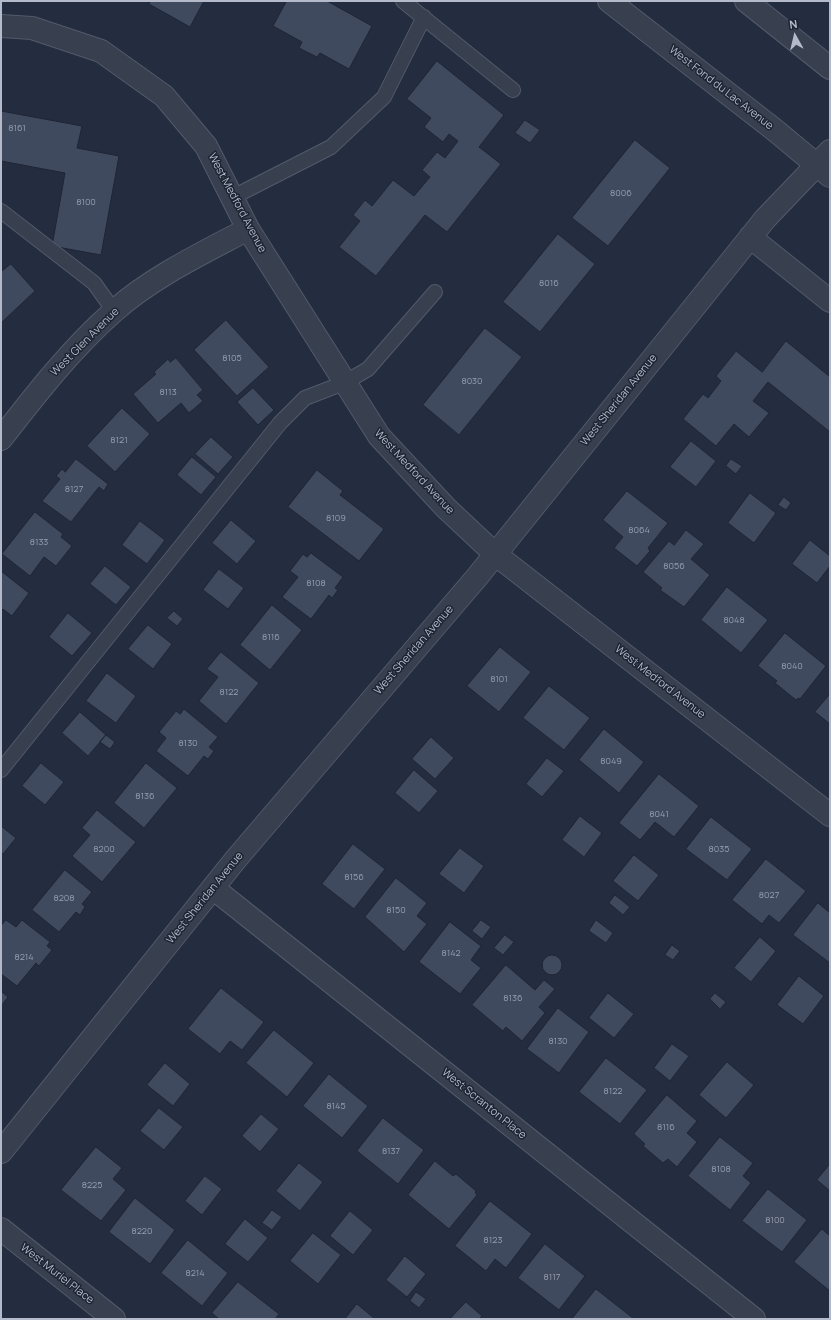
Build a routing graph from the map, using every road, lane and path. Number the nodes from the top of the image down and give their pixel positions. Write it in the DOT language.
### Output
graph roads {
  1 [pos="403,1"];
  2 [pos="609,1"];
  3 [pos="746,1"];
  4 [pos="424,17"];
  5 [pos="1,26"];
  6 [pos="830,68"];
  7 [pos="513,90"];
  8 [pos="826,164"];
  9 [pos="233,197"];
  10 [pos="1,211"];
  11 [pos="248,228"];
  12 [pos="750,237"];
  13 [pos="435,292"];
  14 [pos="830,301"];
  15 [pos="114,311"];
  16 [pos="344,383"];
  17 [pos="1,439"];
  18 [pos="495,554"];
  19 [pos="1,770"];
  20 [pos="830,815"];
  21 [pos="213,888"];
  22 [pos="1,1152"];
  23 [pos="1,1230"];
  24 [pos="114,1319"];
  25 [pos="754,1319"];
  1 -- 4 [label="lane"];
  2 -- 8 [label="street, West Fond du Lac Avenue"];
  3 -- 6 [label="street"];
  4 -- 7 [label="lane"];
  4 -- 9 [label="lane"];
  5 -- 9 [label="street, West Medford Avenue"];
  8 -- 12 [label="street, West Sheridan Avenue"];
  9 -- 11 [label="street, West Medford Avenue"];
  10 -- 15 [label="lane"];
  11 -- 15 [label="street, West Glen Avenue"];
  11 -- 16 [label="street, West Medford Avenue"];
  12 -- 14 [label="street"];
  12 -- 18 [label="street, West Sheridan Avenue"];
  13 -- 16 [label="lane"];
  15 -- 17 [label="street, West Glen Avenue"];
  16 -- 18 [label="street, West Medford Avenue"];
  16 -- 19 [label="lane"];
  18 -- 20 [label="street, West Medford Avenue"];
  18 -- 21 [label="street, West Sheridan Avenue"];
  21 -- 22 [label="street, West Sheridan Avenue"];
  21 -- 25 [label="street, West Scranton Place"];
  23 -- 24 [label="street, West Muriel Place"];
}
